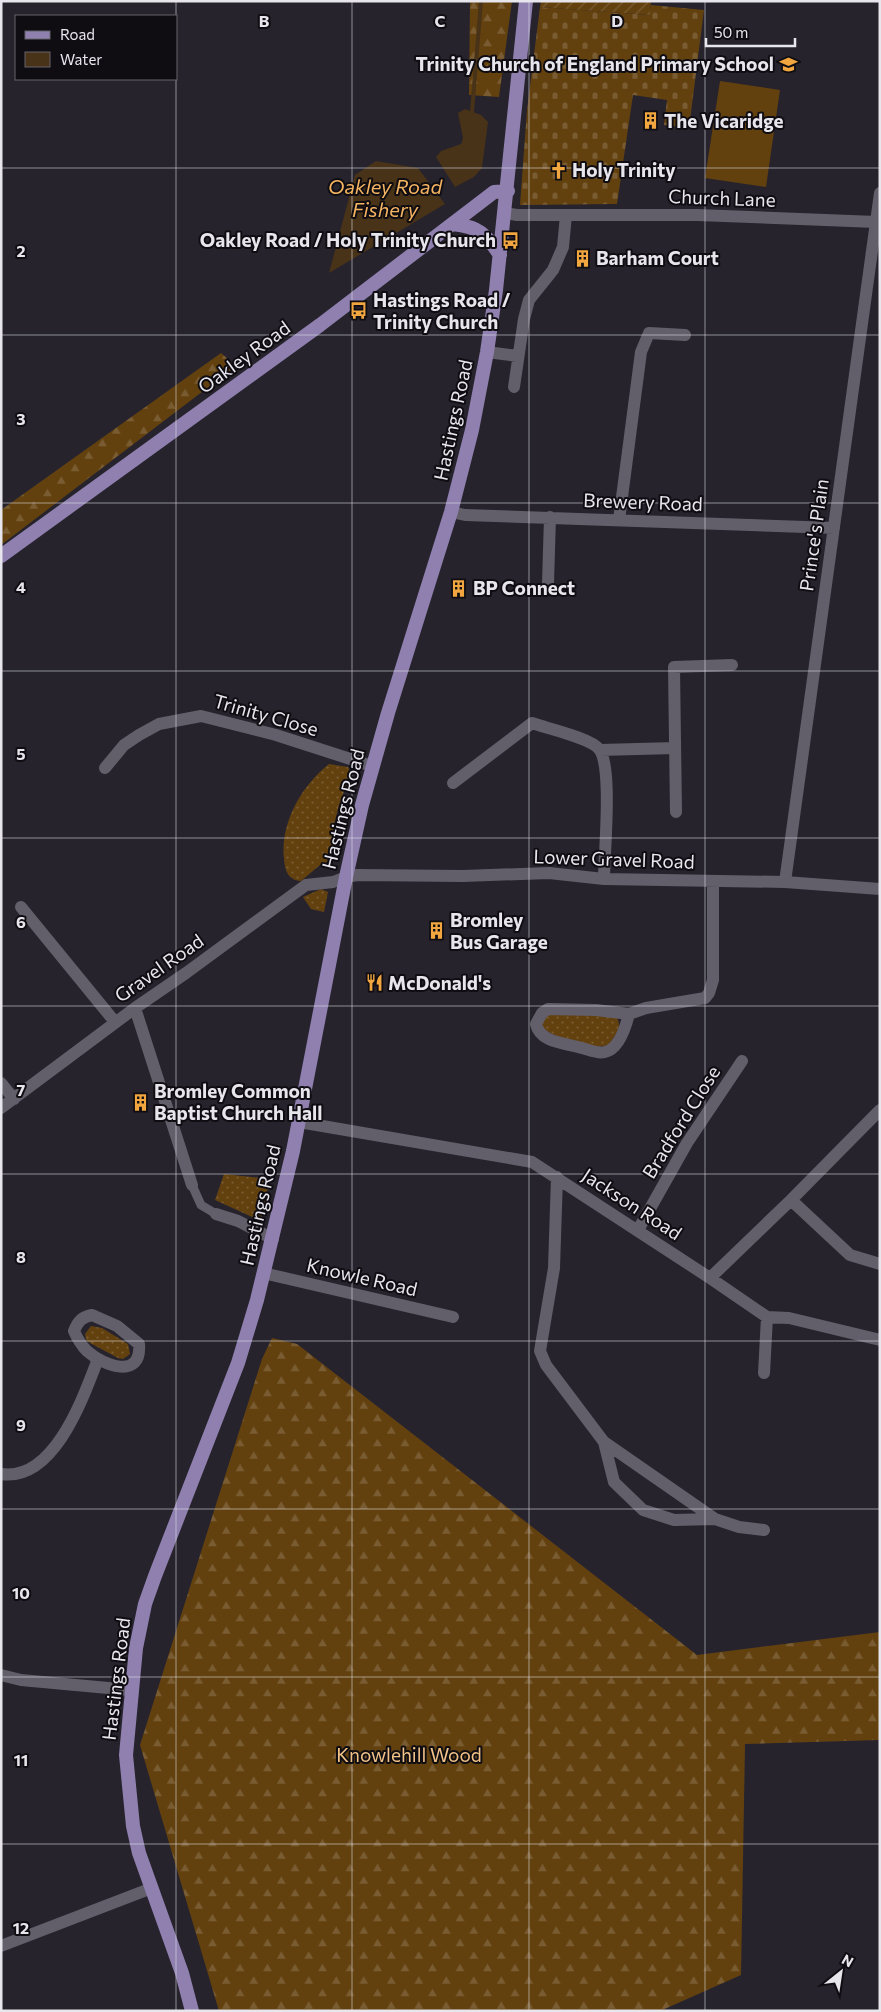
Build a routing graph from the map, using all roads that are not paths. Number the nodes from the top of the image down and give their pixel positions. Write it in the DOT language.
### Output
graph roads {
  1 [pos="526,1"];
  2 [pos="508,191"];
  3 [pos="880,193"];
  4 [pos="505,213"];
  5 [pos="566,215"];
  6 [pos="876,222"];
  7 [pos="452,224"];
  8 [pos="500,255"];
  9 [pos="685,335"];
  10 [pos="487,352"];
  11 [pos="518,356"];
  12 [pos="514,387"];
  13 [pos="451,512"];
  14 [pos="550,517"];
  15 [pos="619,520"];
  16 [pos="834,528"];
  17 [pos="1,556"];
  18 [pos="548,583"];
  19 [pos="732,665"];
  20 [pos="675,748"];
  21 [pos="600,750"];
  22 [pos="372,766"];
  23 [pos="105,768"];
  24 [pos="453,783"];
  25 [pos="676,812"];
  26 [pos="339,879"];
  27 [pos="604,880"];
  28 [pos="713,881"];
  29 [pos="785,882"];
  30 [pos="880,889"];
  31 [pos="21,907"];
  32 [pos="135,1008"];
  33 [pos="630,1014"];
  34 [pos="115,1022"];
  35 [pos="742,1061"];
  36 [pos="1,1083"];
  37 [pos="14,1099"];
  38 [pos="1,1108"];
  39 [pos="880,1110"];
  40 [pos="299,1122"];
  41 [pos="557,1177"];
  42 [pos="192,1185"];
  43 [pos="791,1200"];
  44 [pos="216,1214"];
  45 [pos="638,1230"];
  46 [pos="273,1238"];
  47 [pos="880,1264"];
  48 [pos="263,1273"];
  49 [pos="710,1278"];
  50 [pos="453,1317"];
  51 [pos="767,1317"];
  52 [pos="880,1340"];
  53 [pos="98,1359"];
  54 [pos="764,1373"];
  55 [pos="604,1442"];
  56 [pos="1,1474"];
  57 [pos="715,1519"];
  58 [pos="764,1530"];
  59 [pos="1,1675"];
  60 [pos="130,1690"];
  61 [pos="152,1888"];
  62 [pos="1,1946"];
  63 [pos="192,2011"];
  1 -- 2 [label="main road, Hastings Road"];
  2 -- 4 [label="main road, Hastings Road"];
  2 -- 7 [label="main road, Oakley Road"];
  3 -- 6 [label="street, Prince's Plain"];
  4 -- 5 [label="street, Church Lane"];
  4 -- 8 [label="main road, Hastings Road"];
  5 -- 6 [label="street, Church Lane"];
  5 -- 11 [label="street"];
  6 -- 16 [label="street, Prince's Plain"];
  7 -- 8 [label="main road"];
  7 -- 17 [label="main road, Oakley Road"];
  8 -- 10 [label="main road, Hastings Road"];
  9 -- 15 [label="street"];
  10 -- 11 [label="street"];
  10 -- 13 [label="main road, Hastings Road"];
  11 -- 12 [label="street"];
  13 -- 14 [label="street, Brewery Road"];
  13 -- 22 [label="main road, Hastings Road"];
  14 -- 15 [label="street, Brewery Road"];
  14 -- 18 [label="street"];
  15 -- 16 [label="street, Brewery Road"];
  16 -- 29 [label="street, Prince's Plain"];
  19 -- 20 [label="street"];
  20 -- 21 [label="street"];
  20 -- 25 [label="street"];
  21 -- 24 [label="street"];
  21 -- 27 [label="street"];
  22 -- 23 [label="street, Trinity Close"];
  22 -- 26 [label="main road, Hastings Road"];
  26 -- 27 [label="street, Lower Gravel Road"];
  26 -- 32 [label="street, Gravel Road"];
  26 -- 40 [label="main road, Hastings Road"];
  27 -- 28 [label="street, Lower Gravel Road"];
  28 -- 29 [label="street, Lower Gravel Road"];
  28 -- 33 [label="street"];
  29 -- 30 [label="street, Lower Gravel Road"];
  31 -- 34 [label="street"];
  32 -- 34 [label="street, Gravel Road"];
  32 -- 42 [label="street"];
  33 -- 33 [label="street"];
  34 -- 37 [label="street, Gravel Road"];
  35 -- 45 [label="street, Bradford Close"];
  36 -- 37 [label="street"];
  37 -- 38 [label="street, Gravel Road"];
  39 -- 43 [label="street"];
  40 -- 41 [label="street, Jackson Road"];
  40 -- 46 [label="main road, Hastings Road"];
  41 -- 45 [label="street, Jackson Road"];
  41 -- 55 [label="street"];
  42 -- 44 [label="street"];
  43 -- 47 [label="street"];
  43 -- 49 [label="street"];
  44 -- 46 [label="street"];
  45 -- 49 [label="street, Jackson Road"];
  46 -- 48 [label="main road, Hastings Road"];
  48 -- 50 [label="street, Knowle Road"];
  48 -- 60 [label="main road, Hastings Road"];
  49 -- 51 [label="street, Jackson Road"];
  51 -- 52 [label="street"];
  51 -- 54 [label="street"];
  53 -- 53 [label="street"];
  53 -- 56 [label="street"];
  55 -- 57 [label="street"];
  55 -- 57 [label="street"];
  57 -- 58 [label="street"];
  59 -- 60 [label="street"];
  60 -- 61 [label="main road, Hastings Road"];
  61 -- 62 [label="street"];
  61 -- 63 [label="main road, Hastings Road"];
}
